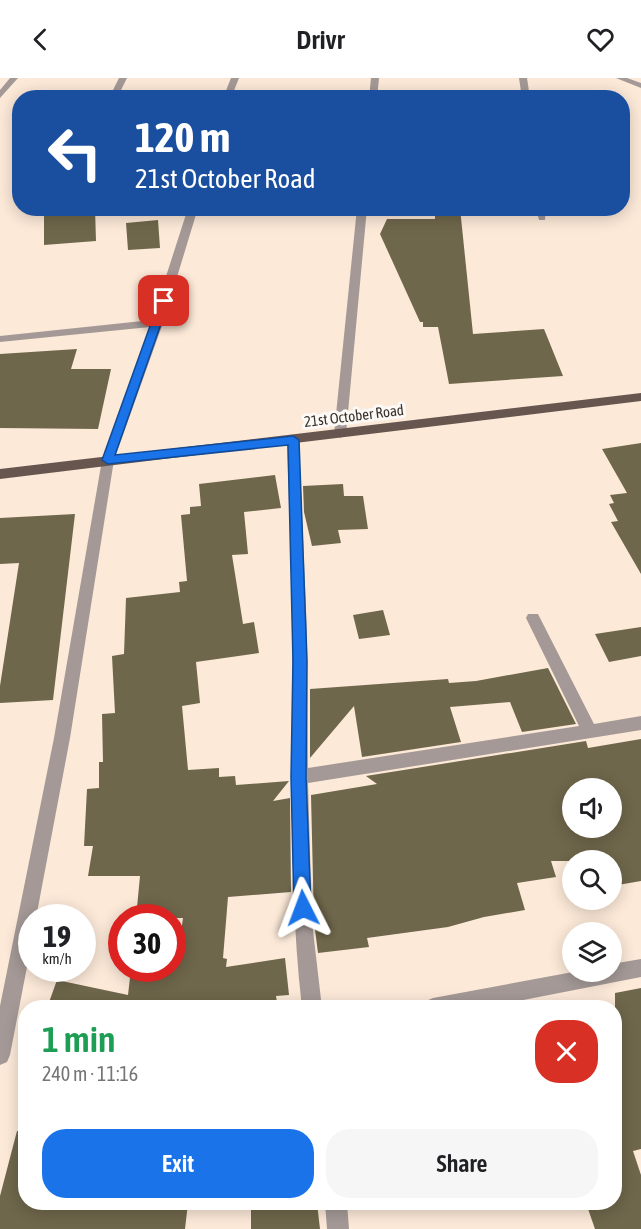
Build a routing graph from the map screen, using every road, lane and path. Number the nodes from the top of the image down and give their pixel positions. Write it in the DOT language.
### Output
graph roads {
  1 [pos="14,78"];
  2 [pos="620,78"];
  3 [pos="641,86"];
  4 [pos="0,96"];
  5 [pos="190,216"];
  6 [pos="361,216"];
  7 [pos="157,323"];
  8 [pos="0,339"];
  9 [pos="641,397"];
  10 [pos="340,434"];
  11 [pos="293,440"];
  12 [pos="108,460"];
  13 [pos="0,474"];
  14 [pos="533,618"];
  15 [pos="641,723"];
  16 [pos="590,732"];
  17 [pos="299,777"];
  18 [pos="641,968"];
  19 [pos="311,1000"];
  20 [pos="475,1000"];
  21 [pos="0,1055"];
  22 [pos="337,1210"];
  23 [pos="338,1229"];
  1 -- 4 [label="street"];
  2 -- 3 [label="street"];
  5 -- 7 [label="street"];
  6 -- 10 [label="street"];
  7 -- 8 [label="street"];
  7 -- 12 [label="street"];
  9 -- 10 [label="main road, 21st October Road"];
  10 -- 11 [label="main road, 21st October Road"];
  11 -- 12 [label="main road, 21st October Road"];
  11 -- 17 [label="street"];
  12 -- 13 [label="main road, 21st October Road"];
  12 -- 21 [label="street"];
  14 -- 16 [label="street"];
  15 -- 16 [label="street"];
  16 -- 17 [label="street"];
  17 -- 19 [label="street"];
  18 -- 20 [label="street"];
  22 -- 23 [label="street"];
}
